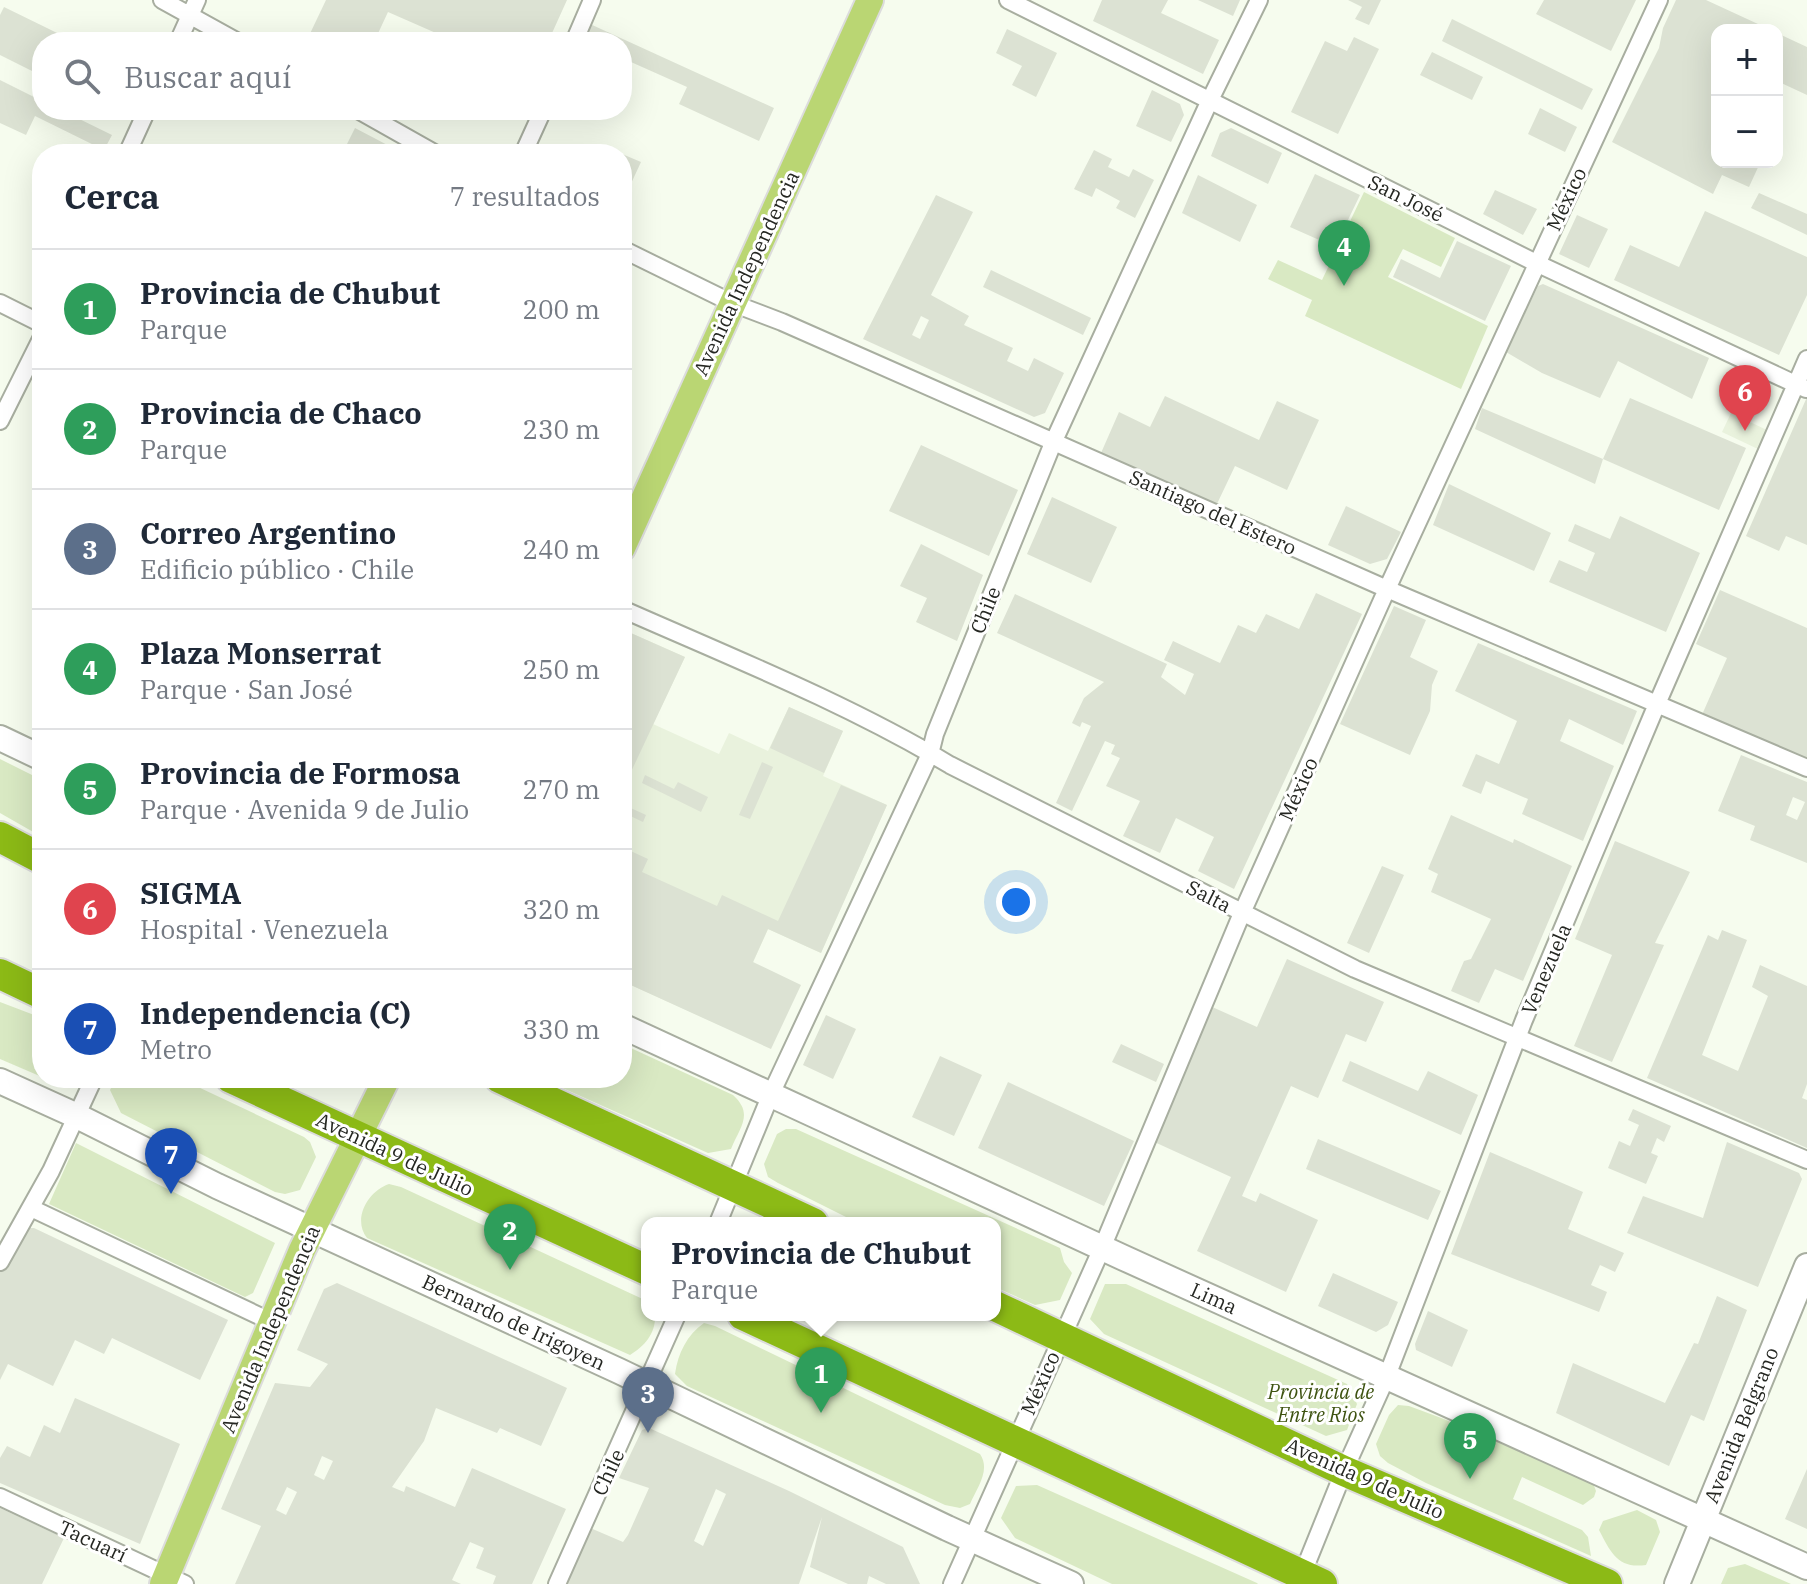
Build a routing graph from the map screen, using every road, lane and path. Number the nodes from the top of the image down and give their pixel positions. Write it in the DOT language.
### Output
graph roads {
  1 [pos="162,0"];
  2 [pos="592,0"];
  3 [pos="870,0"];
  4 [pos="1008,0"];
  5 [pos="1259,0"];
  6 [pos="1659,0"];
  7 [pos="194,8"];
  8 [pos="183,32"];
  9 [pos="225,32"];
  10 [pos="578,32"];
  11 [pos="1210,100"];
  12 [pos="142,120"];
  13 [pos="376,120"];
  14 [pos="538,120"];
  15 [pos="132,144"];
  16 [pos="418,144"];
  17 [pos="528,144"];
  18 [pos="632,254"];
  19 [pos="1536,263"];
  20 [pos="0,303"];
  21 [pos="732,303"];
  22 [pos="32,319"];
  23 [pos="32,357"];
  24 [pos="1807,359"];
  25 [pos="1802,387"];
  26 [pos="0,421"];
  27 [pos="1053,443"];
  28 [pos="632,526"];
  29 [pos="1387,589"];
  30 [pos="632,613"];
  31 [pos="1657,704"];
  32 [pos="0,738"];
  33 [pos="32,753"];
  34 [pos="930,754"];
  35 [pos="1807,768"];
  36 [pos="0,837"];
  37 [pos="32,854"];
  38 [pos="1242,913"];
  39 [pos="0,974"];
  40 [pos="32,989"];
  41 [pos="632,1031"];
  42 [pos="1518,1039"];
  43 [pos="0,1081"];
  44 [pos="90,1088"];
  45 [pos="252,1088"];
  46 [pos="382,1088"];
  47 [pos="521,1088"];
  48 [pos="771,1094"];
  49 [pos="77,1116"];
  50 [pos="359,1138"];
  51 [pos="1807,1160"];
  52 [pos="734,1187"];
  53 [pos="31,1208"];
  54 [pos="721,1217"];
  55 [pos="800,1217"];
  56 [pos="312,1230"];
  57 [pos="1102,1248"];
  58 [pos="0,1262"];
  59 [pos="1807,1266"];
  60 [pos="641,1267"];
  61 [pos="1001,1309"];
  62 [pos="674,1321"];
  63 [pos="756,1321"];
  64 [pos="272,1322"];
  65 [pos="1061,1336"];
  66 [pos="1387,1376"];
  67 [pos="648,1384"];
  68 [pos="1015,1442"];
  69 [pos="1344,1471"];
  70 [pos="0,1497"];
  71 [pos="1702,1520"];
  72 [pos="972,1539"];
  73 [pos="1807,1567"];
  74 [pos="172,1581"];
  75 [pos="1308,1581"];
  76 [pos="557,1584"];
  77 [pos="952,1584"];
  78 [pos="1071,1584"];
  79 [pos="1607,1584"];
  80 [pos="1677,1584"];
  1 -- 7 [label="street"];
  2 -- 10 [label="street"];
  3 -- 21 [label="main road, Avenida Independencia"];
  4 -- 11 [label="street, San José"];
  5 -- 11 [label="street, Chile"];
  6 -- 19 [label="street, México"];
  7 -- 8 [label="street"];
  7 -- 9 [label="street"];
  11 -- 19 [label="street, San José"];
  11 -- 27 [label="street, Chile"];
  12 -- 15 [label="street"];
  13 -- 16 [label="street"];
  14 -- 17 [label="street"];
  18 -- 21 [label="street, Santiago del Estero"];
  19 -- 25 [label="street, San José"];
  19 -- 29 [label="street, México"];
  20 -- 22 [label="street"];
  21 -- 27 [label="street, Santiago del Estero"];
  21 -- 28 [label="main road, Avenida Independencia"];
  23 -- 26 [label="street"];
  24 -- 25 [label="street, Venezuela"];
  25 -- 31 [label="street, Venezuela"];
  27 -- 29 [label="street, Santiago del Estero"];
  27 -- 34 [label="street, Chile"];
  29 -- 31 [label="street, Santiago del Estero"];
  29 -- 38 [label="street, México"];
  30 -- 34 [label="street, Salta"];
  31 -- 35 [label="street, Santiago del Estero"];
  31 -- 42 [label="street, Venezuela"];
  32 -- 33 [label="street"];
  34 -- 38 [label="street, Salta"];
  34 -- 48 [label="street, Chile"];
  36 -- 37 [label="highway"];
  38 -- 42 [label="street, Salta"];
  38 -- 57 [label="street, México"];
  39 -- 40 [label="highway"];
  41 -- 48 [label="street, Lima"];
  42 -- 51 [label="street, Salta"];
  42 -- 66 [label="street, Venezuela"];
  43 -- 49 [label="street, Bernardo de Irigoyen"];
  44 -- 49 [label="street"];
  45 -- 50 [label="highway, Avenida 9 de Julio"];
  46 -- 50 [label="main road, Avenida Independencia"];
  47 -- 52 [label="highway"];
  48 -- 52 [label="street, Chile"];
  48 -- 57 [label="street, Lima"];
  49 -- 53 [label="street"];
  49 -- 56 [label="street, Bernardo de Irigoyen"];
  50 -- 56 [label="main road, Avenida Independencia"];
  50 -- 60 [label="highway, Avenida 9 de Julio"];
  52 -- 54 [label="street, Chile"];
  52 -- 55 [label="highway"];
  53 -- 58 [label="street"];
  53 -- 64 [label="street"];
  56 -- 64 [label="main road, Avenida Independencia"];
  56 -- 67 [label="street, Bernardo de Irigoyen"];
  57 -- 65 [label="street, México"];
  57 -- 66 [label="street, Lima"];
  59 -- 71 [label="street, Avenida Belgrano"];
  61 -- 65 [label="highway, Avenida 9 de Julio"];
  62 -- 67 [label="street, Chile"];
  63 -- 68 [label="highway"];
  64 -- 74 [label="main road, Avenida Independencia"];
  65 -- 68 [label="street, México"];
  65 -- 69 [label="highway, Avenida 9 de Julio"];
  66 -- 69 [label="street, Venezuela"];
  66 -- 71 [label="street, Lima"];
  67 -- 72 [label="street, Bernardo de Irigoyen"];
  67 -- 76 [label="street, Chile"];
  68 -- 72 [label="street, México"];
  68 -- 75 [label="highway"];
  69 -- 75 [label="street, Venezuela"];
  69 -- 79 [label="highway, Avenida 9 de Julio"];
  70 -- 74 [label="street, Tacuarí"];
  71 -- 73 [label="street, Lima"];
  71 -- 80 [label="street, Avenida Belgrano"];
  72 -- 77 [label="street, México"];
  72 -- 78 [label="street, Bernardo de Irigoyen"];
}
